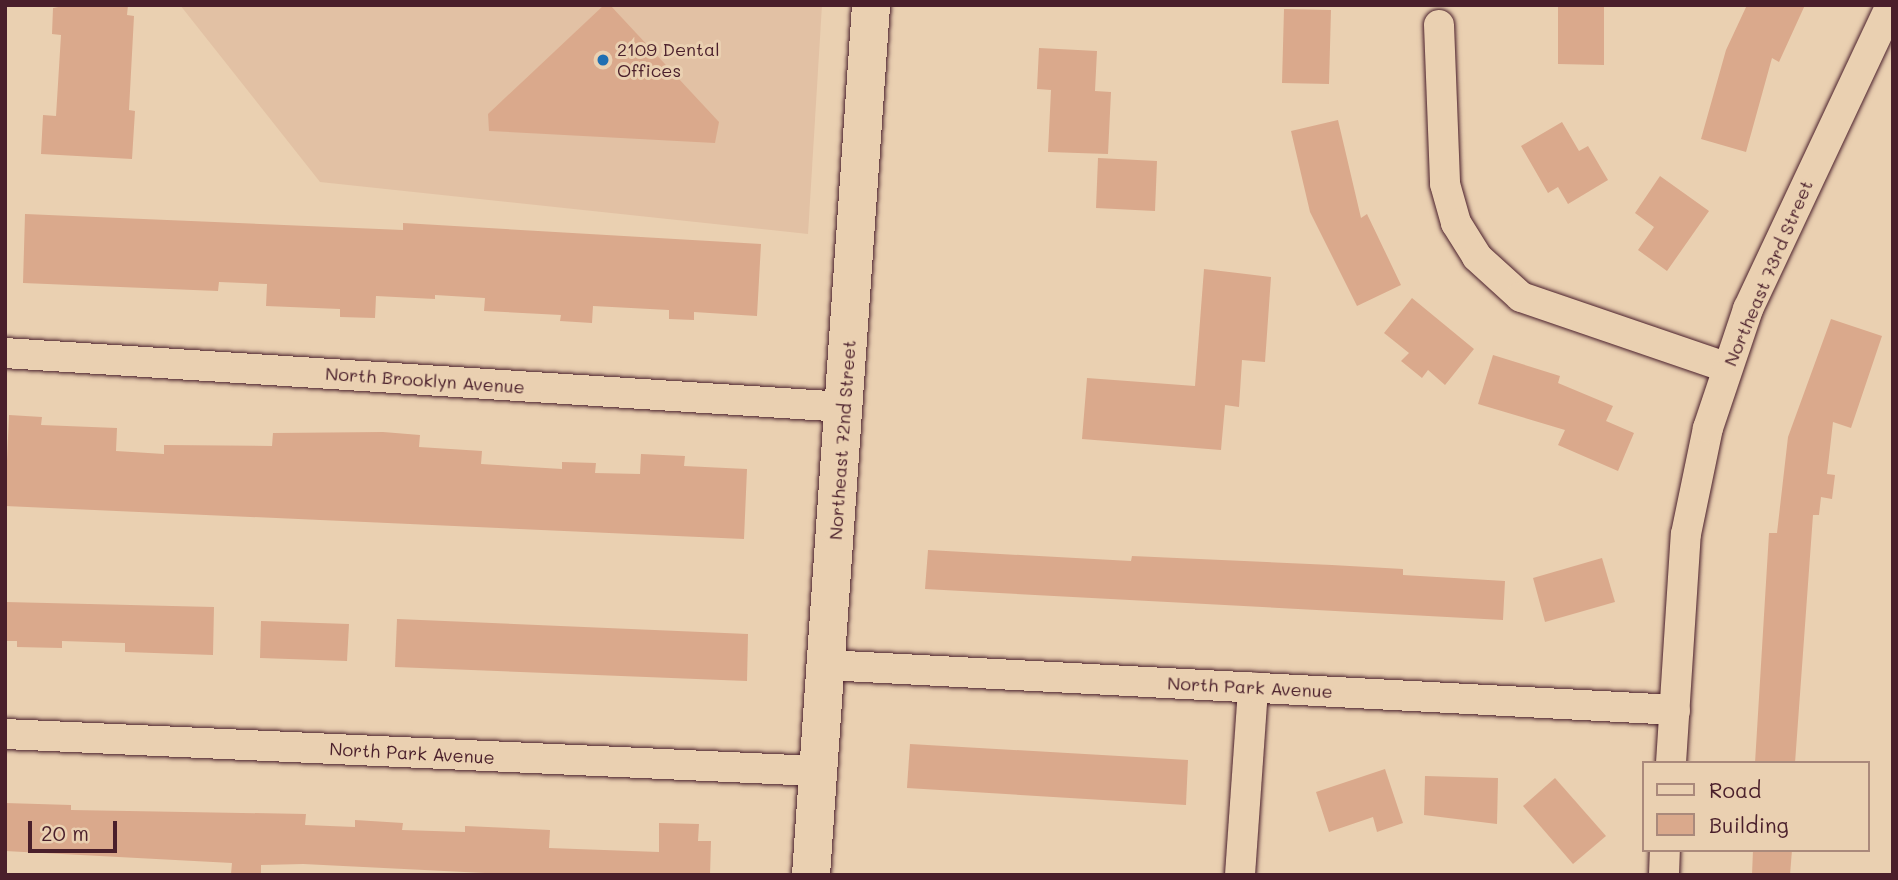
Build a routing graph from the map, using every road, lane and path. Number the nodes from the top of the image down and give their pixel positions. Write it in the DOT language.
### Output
graph roads {
  1 [pos="871,5"];
  2 [pos="1891,5"];
  3 [pos="1439,25"];
  4 [pos="5,353"];
  5 [pos="1726,368"];
  6 [pos="845,408"];
  7 [pos="826,665"];
  8 [pos="1253,687"];
  9 [pos="1675,710"];
  10 [pos="5,734"];
  11 [pos="1671,761"];
  12 [pos="818,771"];
  13 [pos="1665,852"];
  14 [pos="811,875"];
  15 [pos="1240,875"];
  16 [pos="1664,875"];
  1 -- 6 [label="main road, Northeast 72nd Street"];
  2 -- 5 [label="street, Northeast 73rd Street"];
  3 -- 5 [label="street"];
  4 -- 6 [label="street, North Brooklyn Avenue"];
  5 -- 9 [label="street, Northeast 73rd Street"];
  6 -- 7 [label="main road, Northeast 72nd Street"];
  7 -- 8 [label="street, North Park Avenue"];
  7 -- 12 [label="main road, Northeast 72nd Street"];
  8 -- 9 [label="street, North Park Avenue"];
  8 -- 15 [label="street"];
  9 -- 11 [label="street, Northeast 73rd Street"];
  10 -- 12 [label="street, North Park Avenue"];
  12 -- 14 [label="main road, Northeast 72nd Street"];
  13 -- 16 [label="street"];
}
